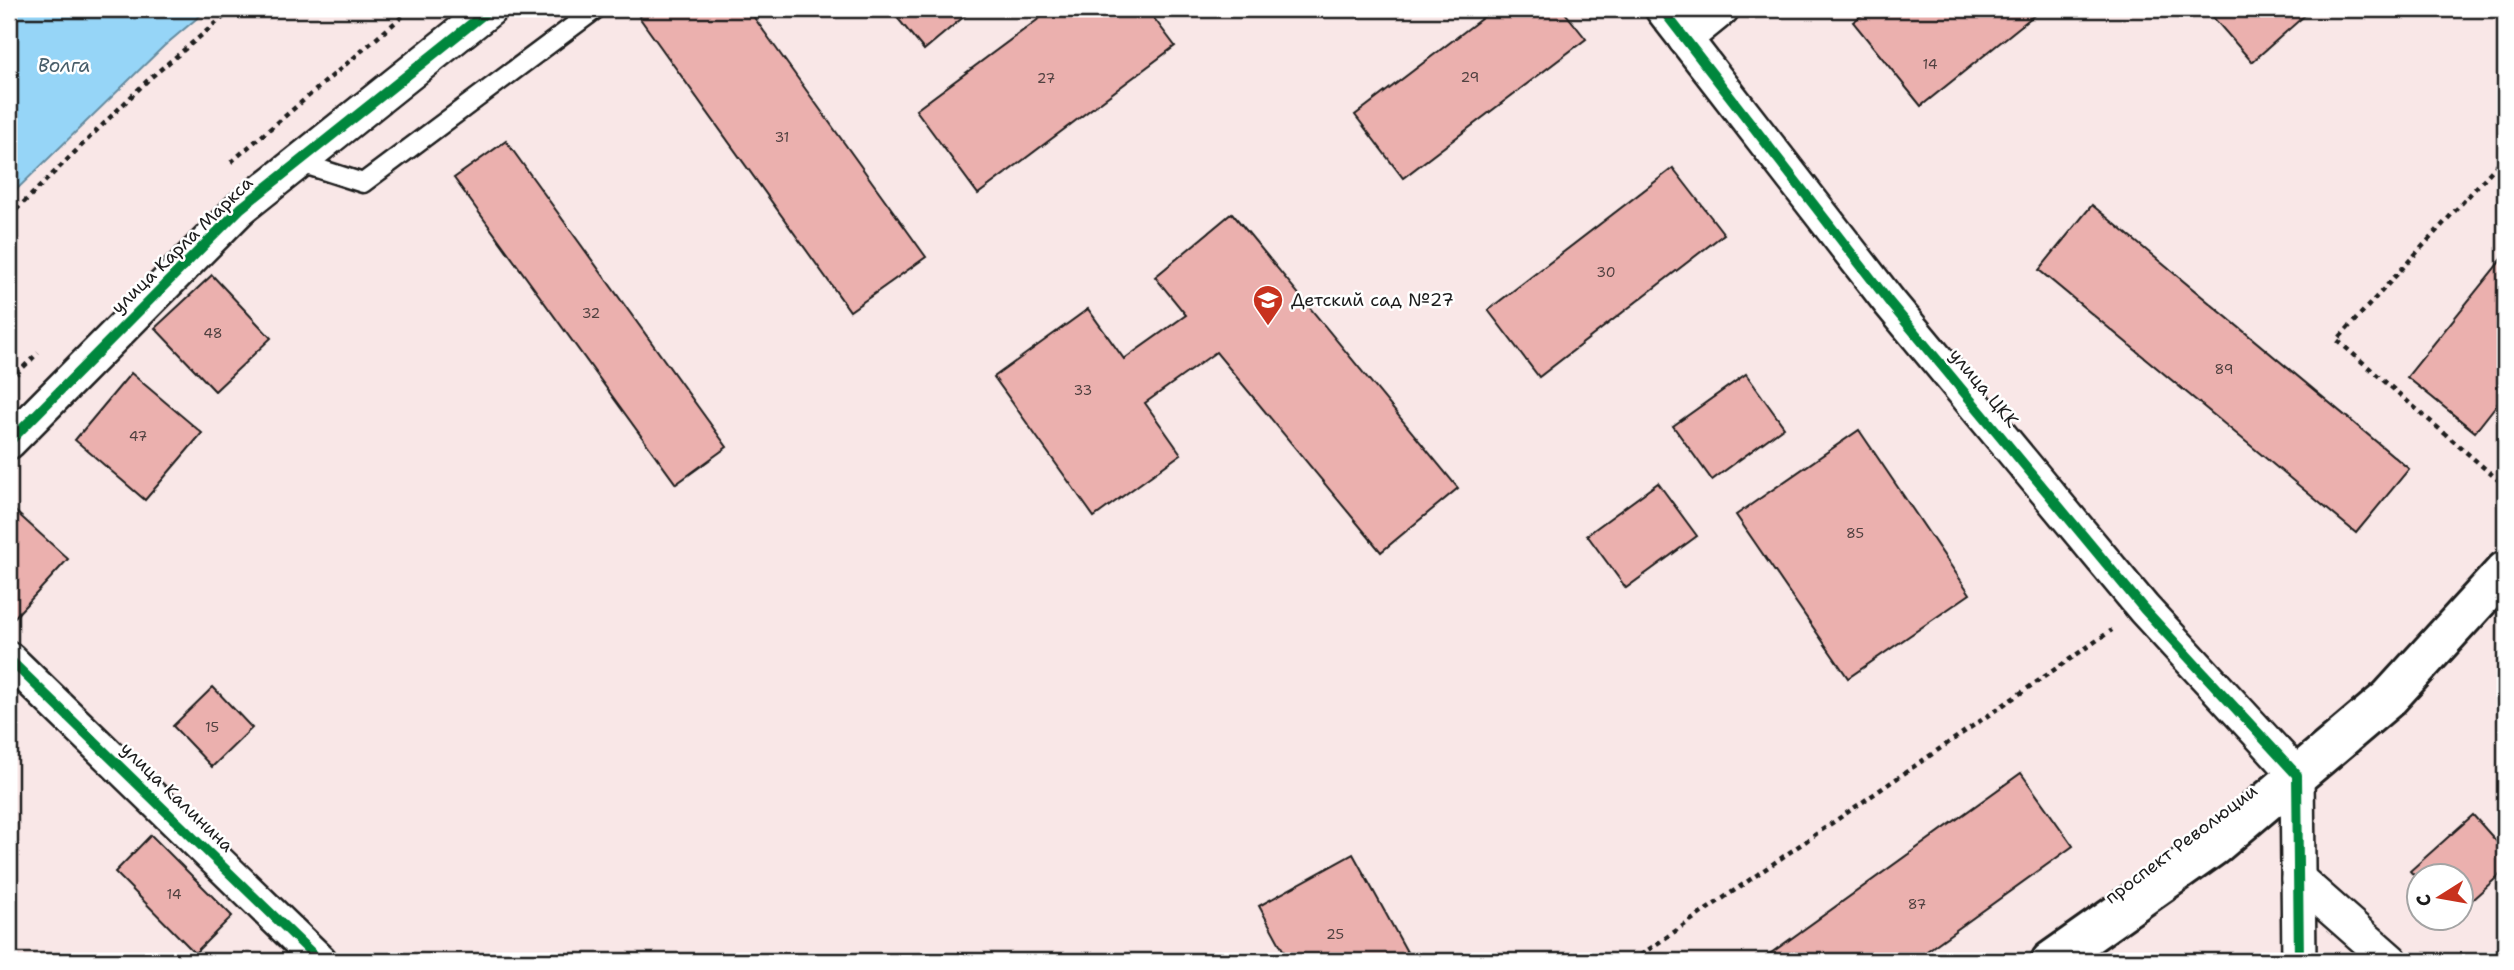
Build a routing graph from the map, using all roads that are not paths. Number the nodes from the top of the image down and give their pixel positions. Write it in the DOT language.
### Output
graph roads {
  1 [pos="490,9"];
  2 [pos="596,9"];
  3 [pos="1662,9"];
  4 [pos="1722,9"];
  5 [pos="1685,39"];
  6 [pos="298,162"];
  7 [pos="9,442"];
  8 [pos="2505,571"];
  9 [pos="9,659"];
  10 [pos="2297,775"];
  11 [pos="2298,879"];
  12 [pos="320,961"];
  13 [pos="2051,961"];
  14 [pos="2299,961"];
  15 [pos="2391,961"];
  1 -- 6 [label="street, улица Карла Маркса"];
  2 -- 6 [label="lane"];
  3 -- 5 [label="street, улица ЦКК"];
  4 -- 5 [label="street"];
  5 -- 10 [label="street, улица ЦКК"];
  6 -- 7 [label="street, улица Карла Маркса"];
  8 -- 10 [label="street, проспект Революции"];
  9 -- 12 [label="street, улица Калинина"];
  10 -- 11 [label="street"];
  10 -- 13 [label="street, проспект Революции"];
  11 -- 14 [label="street"];
  11 -- 15 [label="street"];
}
